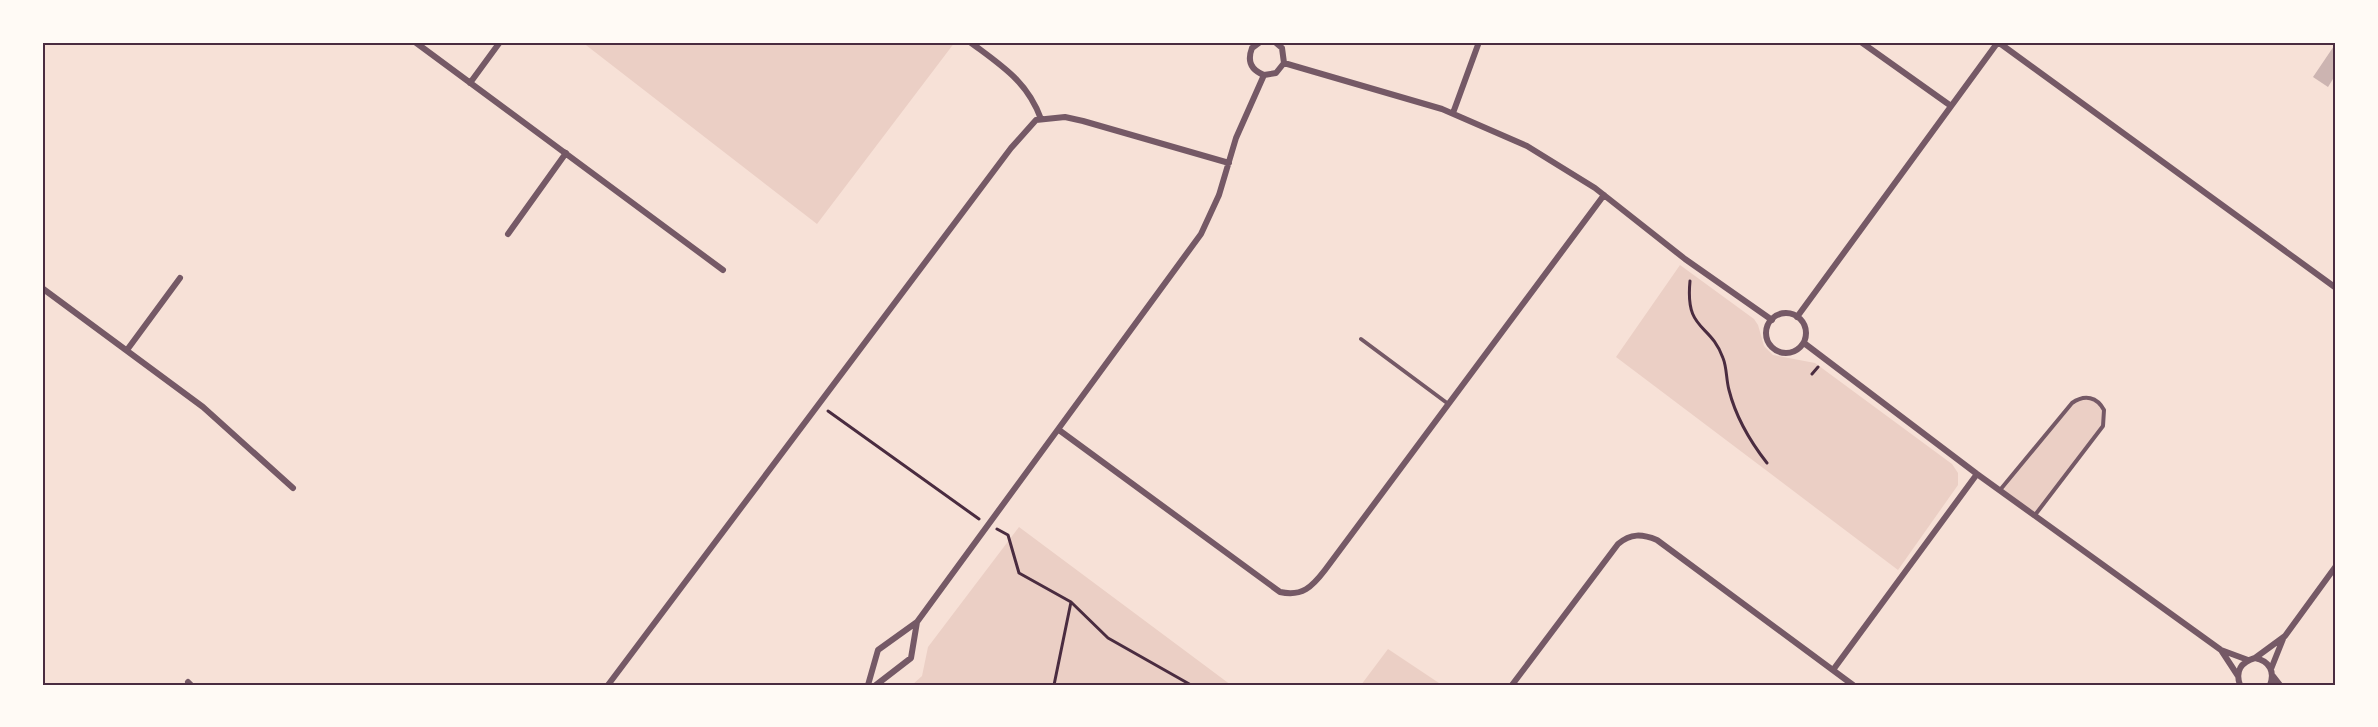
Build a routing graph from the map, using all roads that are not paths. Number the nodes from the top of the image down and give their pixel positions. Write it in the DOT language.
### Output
graph roads {
  1 [pos="415,42"];
  2 [pos="500,42"];
  3 [pos="970,42"];
  4 [pos="1260,42"];
  5 [pos="1275,42"];
  6 [pos="1479,42"];
  7 [pos="1861,42"];
  8 [pos="1998,42"];
  9 [pos="1284,63"];
  10 [pos="1264,75"];
  11 [pos="470,82"];
  12 [pos="1951,106"];
  13 [pos="1453,113"];
  14 [pos="1041,119"];
  15 [pos="566,153"];
  16 [pos="1229,163"];
  17 [pos="1604,195"];
  18 [pos="508,234"];
  19 [pos="723,270"];
  20 [pos="180,278"];
  21 [pos="42,288"];
  22 [pos="2336,288"];
  23 [pos="1797,317"];
  24 [pos="1772,320"];
  25 [pos="1361,339"];
  26 [pos="1803,344"];
  27 [pos="127,351"];
  28 [pos="1447,403"];
  29 [pos="1059,430"];
  30 [pos="1977,474"];
  31 [pos="293,488"];
  32 [pos="1999,490"];
  33 [pos="2035,515"];
  34 [pos="2336,566"];
  35 [pos="917,622"];
  36 [pos="2285,636"];
  37 [pos="2221,650"];
  38 [pos="2252,659"];
  39 [pos="1833,670"];
  40 [pos="2272,673"];
  41 [pos="2239,682"];
  42 [pos="608,685"];
  43 [pos="868,685"];
  44 [pos="876,685"];
  45 [pos="1512,685"];
  46 [pos="1853,685"];
  47 [pos="2270,685"];
  48 [pos="2280,685"];
  1 -- 11 [label="street"];
  2 -- 11 [label="street"];
  3 -- 14 [label="street"];
  4 -- 10 [label="street"];
  5 -- 9 [label="street"];
  6 -- 13 [label="street"];
  7 -- 12 [label="street"];
  8 -- 12 [label="street"];
  8 -- 22 [label="street"];
  9 -- 10 [label="street"];
  9 -- 13 [label="street"];
  10 -- 16 [label="street"];
  11 -- 15 [label="street"];
  12 -- 23 [label="street"];
  13 -- 17 [label="street"];
  14 -- 16 [label="street"];
  14 -- 42 [label="street"];
  15 -- 18 [label="street"];
  15 -- 19 [label="street"];
  16 -- 29 [label="street"];
  17 -- 24 [label="street"];
  17 -- 28 [label="street"];
  20 -- 27 [label="street"];
  21 -- 27 [label="street"];
  23 -- 24 [label="street"];
  23 -- 26 [label="street"];
  24 -- 26 [label="street"];
  25 -- 28 [label="lane"];
  26 -- 30 [label="street"];
  27 -- 31 [label="street"];
  28 -- 29 [label="street"];
  29 -- 35 [label="street"];
  30 -- 32 [label="street"];
  30 -- 39 [label="street"];
  32 -- 33 [label="street"];
  32 -- 33 [label="lane"];
  33 -- 37 [label="street"];
  34 -- 36 [label="street"];
  35 -- 43 [label="street"];
  35 -- 44 [label="street"];
  36 -- 38 [label="street"];
  36 -- 40 [label="street"];
  37 -- 38 [label="street"];
  37 -- 41 [label="street"];
  38 -- 40 [label="street"];
  38 -- 41 [label="street"];
  39 -- 45 [label="street"];
  39 -- 46 [label="street"];
  40 -- 47 [label="street"];
  40 -- 48 [label="street"];
}
